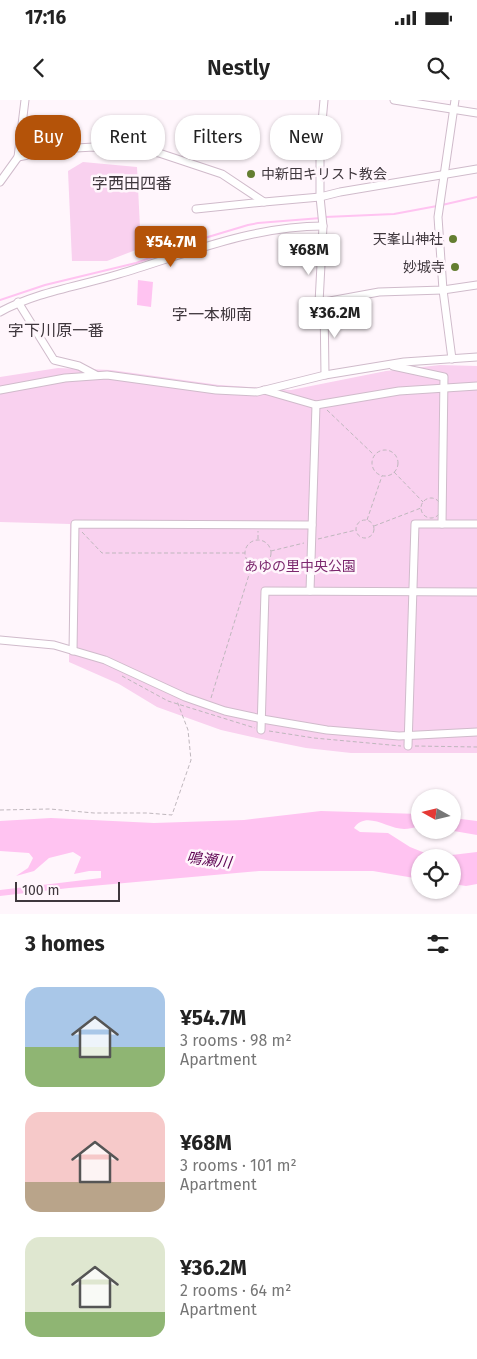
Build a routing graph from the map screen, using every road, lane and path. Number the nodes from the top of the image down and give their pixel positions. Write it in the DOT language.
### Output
graph roads {
  1 [pos="26,100"];
  2 [pos="324,100"];
  3 [pos="394,100"];
  4 [pos="455,100"];
  5 [pos="453,109"];
  6 [pos="477,113"];
  7 [pos="24,115"];
  8 [pos="81,148"];
  9 [pos="16,160"];
  10 [pos="477,169"];
  11 [pos="444,174"];
  12 [pos="0,182"];
  13 [pos="320,197"];
  14 [pos="264,202"];
  15 [pos="196,208"];
  16 [pos="323,225"];
  17 [pos="477,285"];
  18 [pos="443,290"];
  19 [pos="18,302"];
  20 [pos="324,303"];
  21 [pos="0,312"];
  22 [pos="477,357"];
  23 [pos="452,359"];
  24 [pos="388,365"];
  25 [pos="96,374"];
  26 [pos="325,375"];
  27 [pos="477,386"];
  28 [pos="444,388"];
  29 [pos="0,390"];
  30 [pos="264,390"];
  31 [pos="319,405"];
  32 [pos="374,455"];
  33 [pos="394,472"];
  34 [pos="382,476"];
  35 [pos="424,502"];
  36 [pos="422,508"];
  37 [pos="367,520"];
  38 [pos="75,524"];
  39 [pos="442,524"];
  40 [pos="477,524"];
  41 [pos="312,525"];
  42 [pos="373,527"];
  43 [pos="245,554"];
  44 [pos="252,565"];
  45 [pos="310,591"];
  46 [pos="412,592"];
  47 [pos="477,592"];
  48 [pos="0,640"];
  49 [pos="73,651"];
  50 [pos="120,675"];
  51 [pos="177,694"];
  52 [pos="210,698"];
  53 [pos="177,704"];
  54 [pos="262,719"];
  55 [pos="262,730"];
  56 [pos="477,732"];
  57 [pos="408,736"];
  58 [pos="408,746"];
  59 [pos="477,747"];
  60 [pos="0,810"];
  1 -- 7 [label="street"];
  2 -- 13 [label="street"];
  3 -- 5 [label="street"];
  4 -- 5 [label="street"];
  5 -- 6 [label="street"];
  5 -- 11 [label="street"];
  8 -- 14 [label="street"];
  9 -- 12 [label="street"];
  10 -- 11 [label="street"];
  11 -- 13 [label="street"];
  11 -- 18 [label="street"];
  13 -- 14 [label="street"];
  13 -- 16 [label="street"];
  14 -- 15 [label="street"];
  16 -- 19 [label="street"];
  16 -- 20 [label="street"];
  17 -- 18 [label="street"];
  18 -- 20 [label="street"];
  18 -- 23 [label="street"];
  19 -- 21 [label="street"];
  19 -- 25 [label="street"];
  20 -- 26 [label="street"];
  22 -- 23 [label="street"];
  23 -- 24 [label="street"];
  24 -- 26 [label="street"];
  24 -- 28 [label="street"];
  25 -- 29 [label="street"];
  25 -- 30 [label="street"];
  26 -- 30 [label="street"];
  27 -- 28 [label="street"];
  28 -- 31 [label="street"];
  28 -- 39 [label="street"];
  30 -- 31 [label="street"];
  31 -- 32 [label="path"];
  31 -- 41 [label="street"];
  32 -- 33 [label="path"];
  32 -- 34 [label="path"];
  33 -- 34 [label="path"];
  33 -- 35 [label="path"];
  34 -- 37 [label="path"];
  35 -- 36 [label="path"];
  35 -- 36 [label="path"];
  36 -- 42 [label="path"];
  37 -- 42 [label="path"];
  37 -- 42 [label="path"];
  38 -- 41 [label="street"];
  38 -- 43 [label="path"];
  38 -- 49 [label="street"];
  39 -- 40 [label="street"];
  39 -- 46 [label="street"];
  41 -- 45 [label="street"];
  43 -- 44 [label="path"];
  43 -- 44 [label="path"];
  44 -- 52 [label="path"];
  45 -- 46 [label="street"];
  45 -- 54 [label="street"];
  46 -- 47 [label="street"];
  46 -- 57 [label="street"];
  48 -- 49 [label="street"];
  49 -- 51 [label="street"];
  50 -- 53 [label="path"];
  51 -- 53 [label="path"];
  51 -- 54 [label="street"];
  53 -- 55 [label="path"];
  53 -- 60 [label="path"];
  54 -- 55 [label="street"];
  54 -- 57 [label="street"];
  55 -- 58 [label="path"];
  56 -- 57 [label="street"];
  57 -- 58 [label="street"];
  58 -- 59 [label="path"];
}
